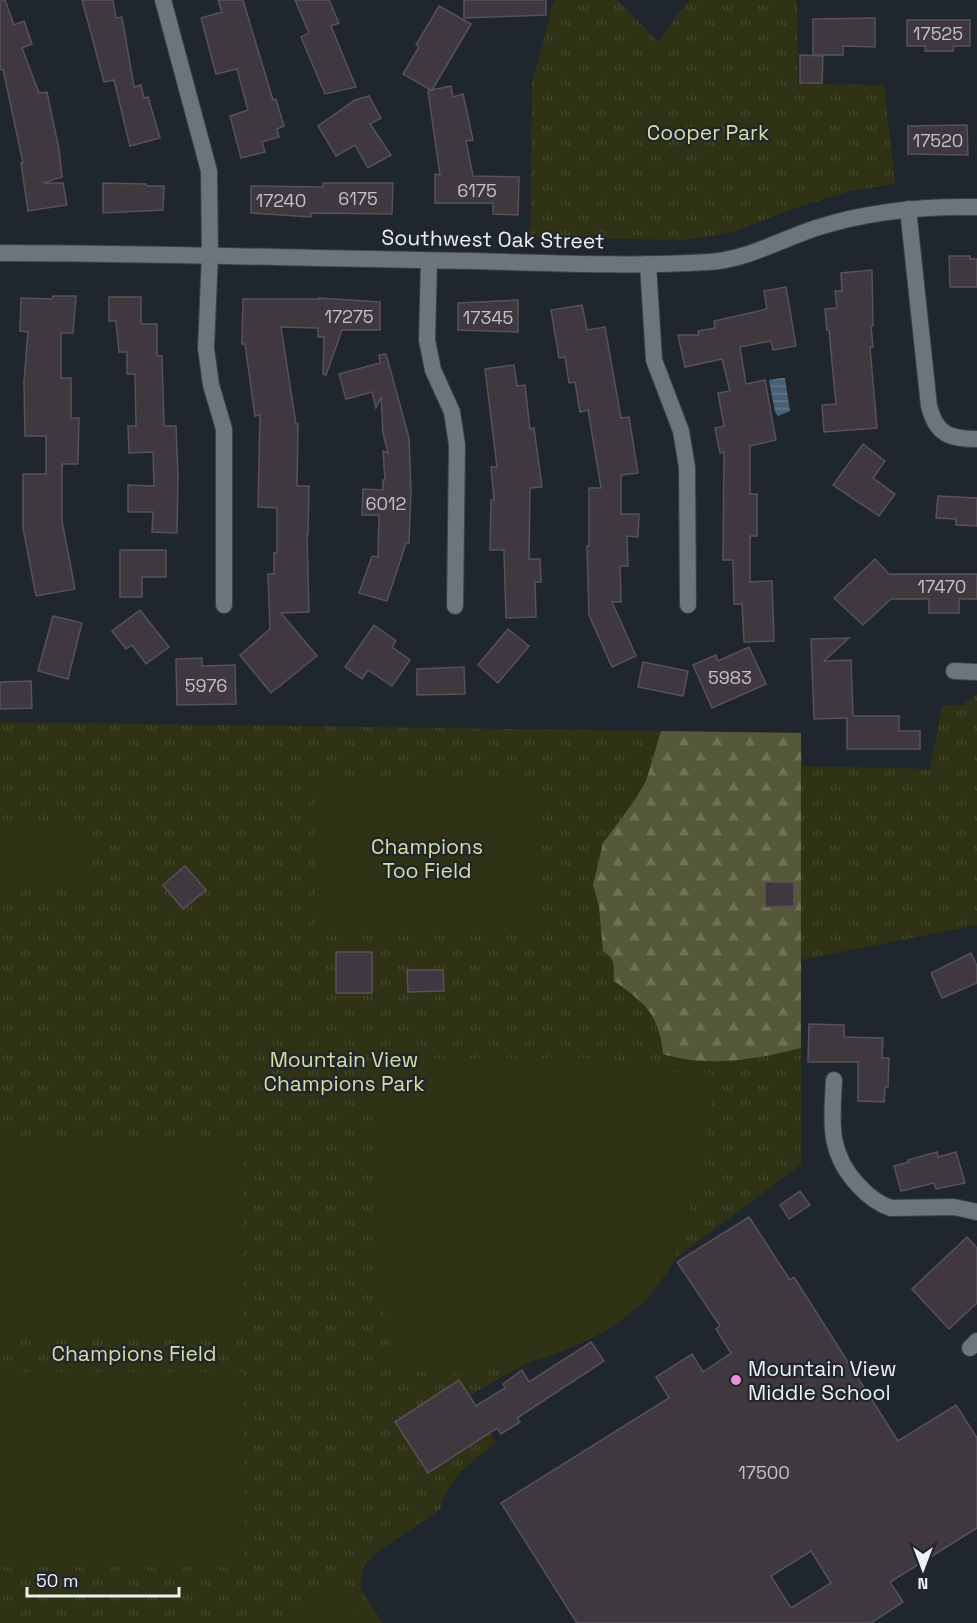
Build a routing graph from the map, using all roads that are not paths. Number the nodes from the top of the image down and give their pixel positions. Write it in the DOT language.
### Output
graph roads {
  1 [pos="163,0"];
  2 [pos="977,207"];
  3 [pos="908,209"];
  4 [pos="0,253"];
  5 [pos="210,254"];
  6 [pos="429,261"];
  7 [pos="648,264"];
  8 [pos="977,440"];
  9 [pos="224,605"];
  10 [pos="688,605"];
  11 [pos="455,606"];
  12 [pos="954,671"];
  13 [pos="977,672"];
  14 [pos="834,1080"];
  15 [pos="977,1212"];
  1 -- 5 [label="street"];
  2 -- 3 [label="street, Southwest Oak Street"];
  3 -- 7 [label="street, Southwest Oak Street"];
  3 -- 8 [label="street"];
  4 -- 5 [label="street, Southwest Oak Street"];
  5 -- 6 [label="street, Southwest Oak Street"];
  5 -- 9 [label="street"];
  6 -- 7 [label="street, Southwest Oak Street"];
  6 -- 11 [label="street"];
  7 -- 10 [label="street"];
  12 -- 13 [label="street"];
  14 -- 15 [label="street"];
}
